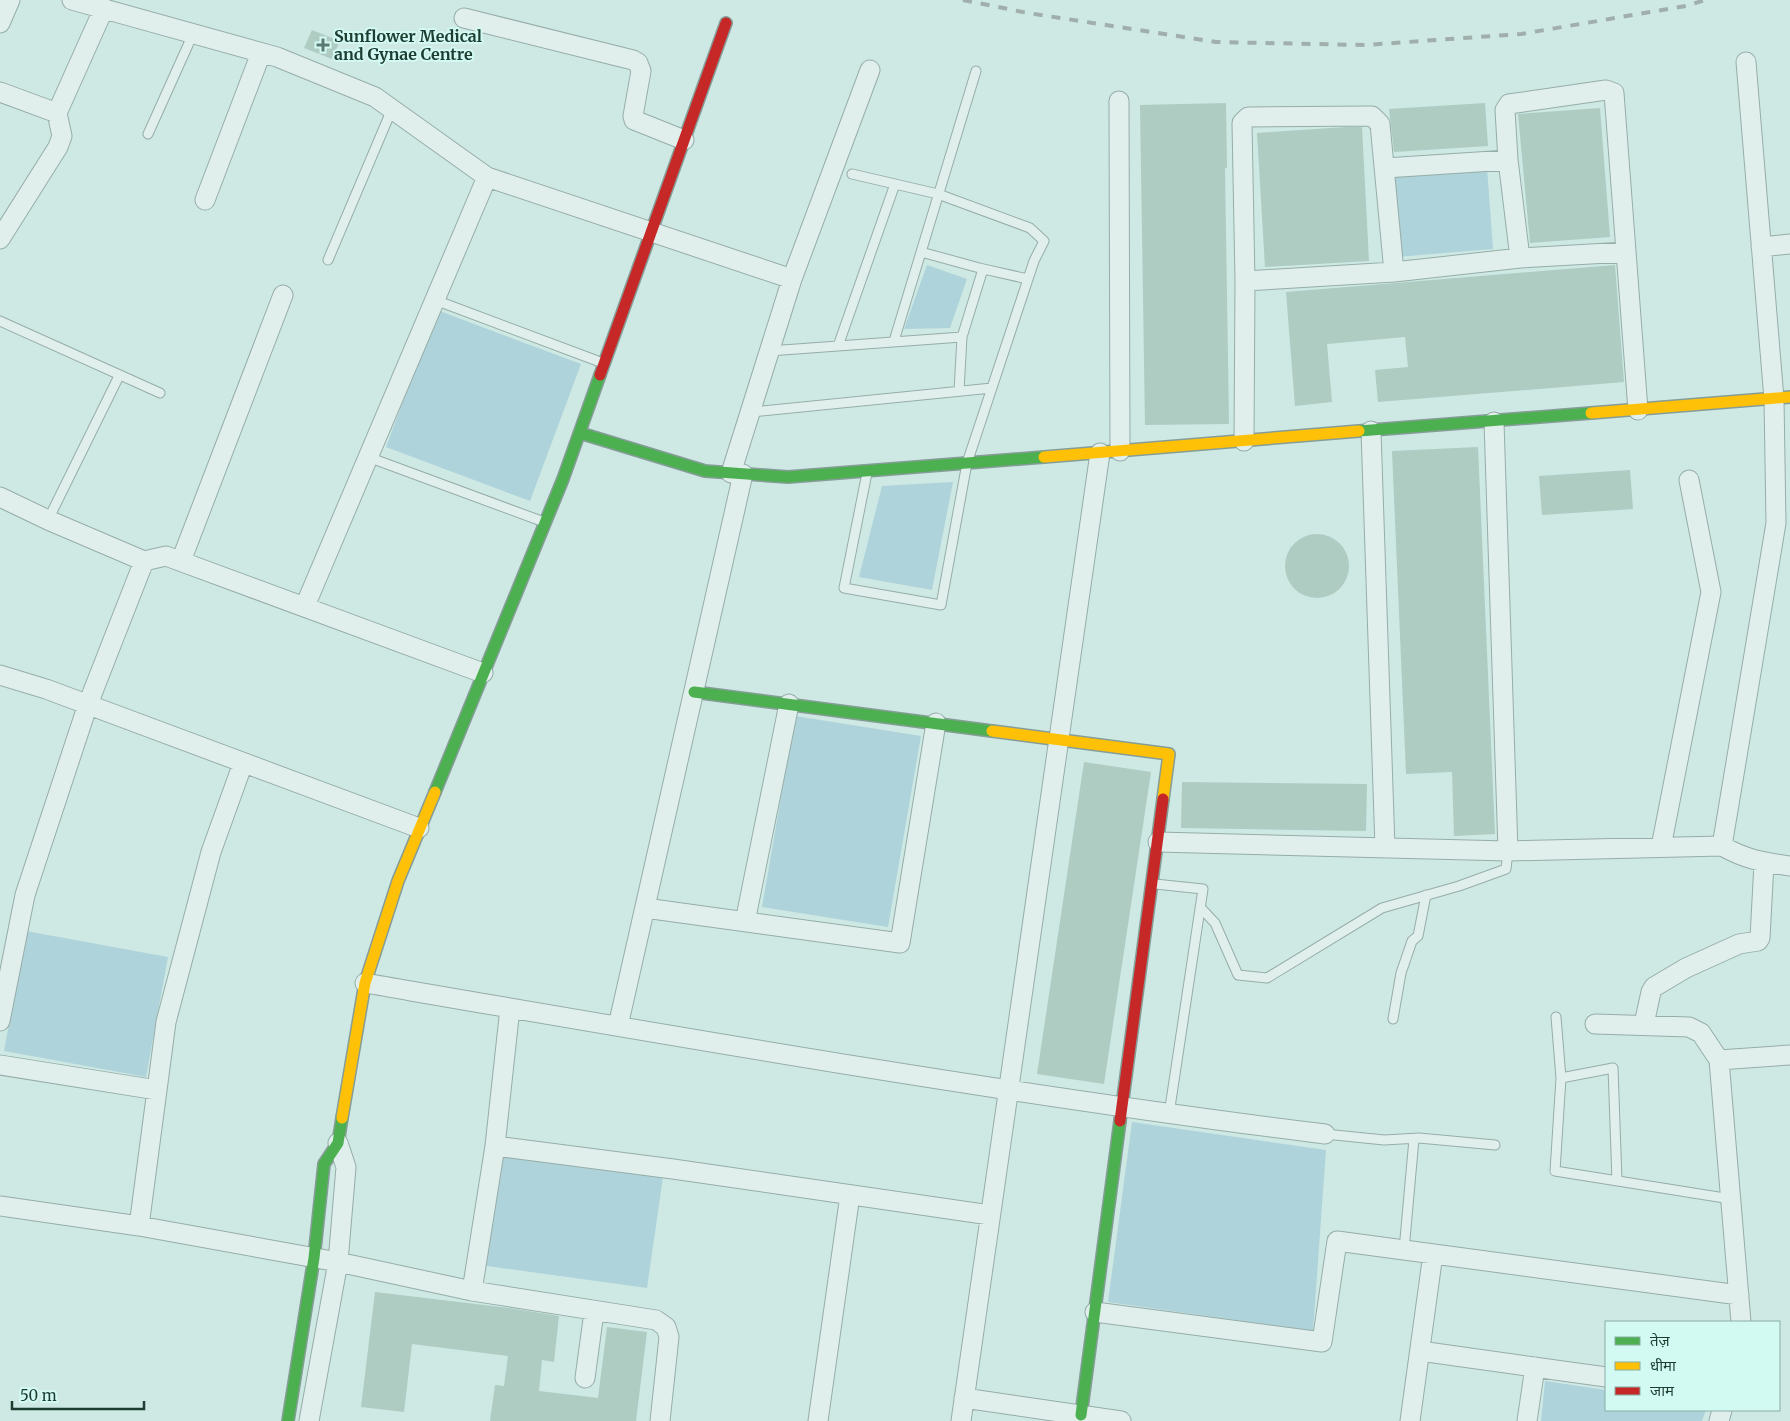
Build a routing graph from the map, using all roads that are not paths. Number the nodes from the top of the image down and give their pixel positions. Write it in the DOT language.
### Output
graph roads {
  1 [pos="10,0"];
  2 [pos="72,0"];
  3 [pos="104,8"];
  4 [pos="464,18"];
  5 [pos="0,23"];
  6 [pos="726,23"];
  7 [pos="193,34"];
  8 [pos="261,53"];
  9 [pos="1746,62"];
  10 [pos="870,70"];
  11 [pos="976,70"];
  12 [pos="0,92"];
  13 [pos="1119,101"];
  14 [pos="392,109"];
  15 [pos="57,113"];
  16 [pos="148,134"];
  17 [pos="684,140"];
  18 [pos="1508,160"];
  19 [pos="1385,168"];
  20 [pos="852,174"];
  21 [pos="487,177"];
  22 [pos="895,184"];
  23 [pos="938,194"];
  24 [pos="205,200"];
  25 [pos="651,232"];
  26 [pos="0,239"];
  27 [pos="1790,244"];
  28 [pos="1761,247"];
  29 [pos="921,252"];
  30 [pos="1626,252"];
  31 [pos="1520,258"];
  32 [pos="328,260"];
  33 [pos="975,267"];
  34 [pos="1394,272"];
  35 [pos="792,279"];
  36 [pos="1028,279"];
  37 [pos="1245,281"];
  38 [pos="283,295"];
  39 [pos="435,300"];
  40 [pos="0,321"];
  41 [pos="962,337"];
  42 [pos="894,341"];
  43 [pos="838,346"];
  44 [pos="769,351"];
  45 [pos="604,363"];
  46 [pos="119,376"];
  47 [pos="992,388"];
  48 [pos="960,391"];
  49 [pos="160,393"];
  50 [pos="1782,398"];
  51 [pos="1638,410"];
  52 [pos="750,412"];
  53 [pos="1494,422"];
  54 [pos="1371,431"];
  55 [pos="580,433"];
  56 [pos="1244,441"];
  57 [pos="1120,451"];
  58 [pos="1100,452"];
  59 [pos="368,457"];
  60 [pos="967,463"];
  61 [pos="868,471"];
  62 [pos="737,474"];
  63 [pos="1689,480"];
  64 [pos="0,497"];
  65 [pos="48,520"];
  66 [pos="546,522"];
  67 [pos="144,561"];
  68 [pos="181,561"];
  69 [pos="305,606"];
  70 [pos="483,673"];
  71 [pos="0,675"];
  72 [pos="694,692"];
  73 [pos="88,704"];
  74 [pos="789,704"];
  75 [pos="936,724"];
  76 [pos="1058,739"];
  77 [pos="243,763"];
  78 [pos="419,828"];
  79 [pos="1158,842"];
  80 [pos="1722,846"];
  81 [pos="1385,848"];
  82 [pos="1661,848"];
  83 [pos="1508,852"];
  84 [pos="1764,863"];
  85 [pos="1790,866"];
  86 [pos="1152,884"];
  87 [pos="1426,895"];
  88 [pos="1200,907"];
  89 [pos="645,908"];
  90 [pos="745,922"];
  91 [pos="366,983"];
  92 [pos="510,1008"];
  93 [pos="1556,1017"];
  94 [pos="1393,1019"];
  95 [pos="0,1020"];
  96 [pos="1595,1024"];
  97 [pos="1644,1024"];
  98 [pos="618,1026"];
  99 [pos="1790,1055"];
  100 [pos="1719,1060"];
  101 [pos="0,1065"];
  102 [pos="1561,1078"];
  103 [pos="1008,1089"];
  104 [pos="157,1090"];
  105 [pos="1122,1106"];
  106 [pos="1169,1114"];
  107 [pos="1325,1134"];
  108 [pos="1414,1138"];
  109 [pos="338,1143"];
  110 [pos="1495,1145"];
  111 [pos="496,1146"];
  112 [pos="1617,1181"];
  113 [pos="850,1195"];
  114 [pos="1731,1199"];
  115 [pos="0,1206"];
  116 [pos="990,1215"];
  117 [pos="139,1226"];
  118 [pos="1404,1250"];
  119 [pos="1433,1254"];
  120 [pos="314,1258"];
  121 [pos="338,1262"];
  122 [pos="472,1291"];
  123 [pos="1739,1295"];
  124 [pos="594,1312"];
  125 [pos="1095,1312"];
  126 [pos="1741,1321"];
  127 [pos="1420,1351"];
  128 [pos="1535,1367"];
  129 [pos="1605,1376"];
  130 [pos="584,1378"];
  131 [pos="964,1398"];
  132 [pos="1081,1415"];
  133 [pos="288,1421"];
  134 [pos="309,1421"];
  135 [pos="660,1421"];
  136 [pos="818,1421"];
  137 [pos="961,1421"];
  138 [pos="1121,1421"];
  139 [pos="1410,1421"];
  140 [pos="1527,1421"];
  1 -- 5 [label="street"];
  2 -- 3 [label="street"];
  3 -- 7 [label="street"];
  3 -- 15 [label="street"];
  4 -- 17 [label="street"];
  6 -- 17 [label="street"];
  7 -- 8 [label="street"];
  7 -- 16 [label="lane"];
  8 -- 14 [label="street"];
  8 -- 24 [label="street"];
  9 -- 28 [label="street"];
  10 -- 35 [label="street"];
  11 -- 23 [label="lane"];
  12 -- 15 [label="street"];
  13 -- 57 [label="street"];
  14 -- 21 [label="street"];
  14 -- 32 [label="lane"];
  15 -- 26 [label="street"];
  17 -- 25 [label="street"];
  18 -- 19 [label="street"];
  18 -- 30 [label="street"];
  18 -- 31 [label="street"];
  19 -- 34 [label="street"];
  19 -- 37 [label="street"];
  20 -- 22 [label="lane"];
  21 -- 25 [label="street"];
  21 -- 39 [label="street"];
  22 -- 23 [label="lane"];
  22 -- 43 [label="lane"];
  23 -- 29 [label="lane"];
  23 -- 36 [label="lane"];
  25 -- 35 [label="street"];
  25 -- 45 [label="street"];
  27 -- 28 [label="street"];
  28 -- 50 [label="street"];
  29 -- 33 [label="lane"];
  29 -- 42 [label="lane"];
  30 -- 31 [label="street"];
  30 -- 51 [label="street"];
  31 -- 34 [label="street"];
  33 -- 36 [label="lane"];
  33 -- 41 [label="lane"];
  34 -- 37 [label="street"];
  35 -- 44 [label="street"];
  36 -- 47 [label="lane"];
  37 -- 56 [label="street"];
  38 -- 68 [label="street"];
  39 -- 45 [label="lane"];
  39 -- 59 [label="street"];
  40 -- 46 [label="lane"];
  41 -- 42 [label="lane"];
  41 -- 48 [label="lane"];
  42 -- 43 [label="lane"];
  43 -- 44 [label="lane"];
  44 -- 52 [label="street"];
  45 -- 55 [label="street"];
  46 -- 49 [label="lane"];
  46 -- 65 [label="lane"];
  47 -- 48 [label="lane"];
  47 -- 60 [label="lane"];
  48 -- 52 [label="lane"];
  50 -- 51 [label="street"];
  50 -- 80 [label="street"];
  51 -- 53 [label="street"];
  52 -- 62 [label="street"];
  53 -- 54 [label="street"];
  53 -- 83 [label="street"];
  54 -- 56 [label="street"];
  54 -- 81 [label="street"];
  55 -- 62 [label="street"];
  55 -- 66 [label="street"];
  56 -- 57 [label="street"];
  57 -- 58 [label="street"];
  58 -- 60 [label="street"];
  58 -- 76 [label="street"];
  59 -- 66 [label="lane"];
  59 -- 69 [label="street"];
  60 -- 61 [label="street"];
  60 -- 61 [label="lane"];
  61 -- 62 [label="street"];
  62 -- 72 [label="street"];
  63 -- 82 [label="street"];
  64 -- 65 [label="street"];
  65 -- 67 [label="street"];
  66 -- 70 [label="street"];
  67 -- 68 [label="street"];
  67 -- 73 [label="street"];
  68 -- 69 [label="street"];
  69 -- 70 [label="street"];
  70 -- 78 [label="street"];
  71 -- 73 [label="street"];
  72 -- 74 [label="street"];
  72 -- 89 [label="street"];
  73 -- 77 [label="street"];
  73 -- 95 [label="street"];
  74 -- 75 [label="street"];
  74 -- 90 [label="street"];
  75 -- 76 [label="street"];
  75 -- 90 [label="street"];
  76 -- 79 [label="street"];
  76 -- 103 [label="street"];
  77 -- 78 [label="street"];
  77 -- 104 [label="street"];
  78 -- 91 [label="street"];
  79 -- 81 [label="street"];
  79 -- 86 [label="street"];
  80 -- 82 [label="street"];
  80 -- 84 [label="street"];
  81 -- 83 [label="street"];
  82 -- 83 [label="street"];
  83 -- 87 [label="lane"];
  84 -- 85 [label="street"];
  84 -- 97 [label="street"];
  86 -- 88 [label="lane"];
  86 -- 105 [label="street"];
  87 -- 88 [label="lane"];
  87 -- 94 [label="lane"];
  88 -- 106 [label="lane"];
  89 -- 90 [label="street"];
  89 -- 98 [label="street"];
  91 -- 92 [label="street"];
  91 -- 109 [label="street"];
  92 -- 98 [label="street"];
  92 -- 111 [label="street"];
  93 -- 102 [label="lane"];
  96 -- 97 [label="street"];
  97 -- 100 [label="street"];
  98 -- 103 [label="street"];
  99 -- 100 [label="street"];
  100 -- 114 [label="street"];
  101 -- 104 [label="street"];
  102 -- 112 [label="lane"];
  102 -- 112 [label="lane"];
  103 -- 105 [label="street"];
  103 -- 116 [label="street"];
  104 -- 117 [label="street"];
  105 -- 106 [label="street"];
  105 -- 125 [label="street"];
  106 -- 107 [label="street"];
  107 -- 108 [label="lane"];
  108 -- 110 [label="lane"];
  108 -- 118 [label="lane"];
  109 -- 120 [label="street"];
  109 -- 121 [label="street"];
  111 -- 113 [label="street"];
  111 -- 122 [label="street"];
  112 -- 114 [label="lane"];
  113 -- 116 [label="street"];
  113 -- 136 [label="street"];
  114 -- 123 [label="street"];
  115 -- 117 [label="street"];
  116 -- 131 [label="street"];
  117 -- 120 [label="street"];
  118 -- 119 [label="street"];
  118 -- 125 [label="street"];
  119 -- 123 [label="street"];
  119 -- 127 [label="street"];
  120 -- 121 [label="street"];
  120 -- 133 [label="street"];
  121 -- 122 [label="street"];
  121 -- 134 [label="street"];
  122 -- 124 [label="street"];
  123 -- 126 [label="street"];
  124 -- 130 [label="street"];
  124 -- 135 [label="street"];
  125 -- 132 [label="street"];
  127 -- 128 [label="street"];
  127 -- 139 [label="street"];
  128 -- 129 [label="street"];
  128 -- 140 [label="street"];
  131 -- 132 [label="street"];
  131 -- 137 [label="street"];
  132 -- 138 [label="street"];
}
